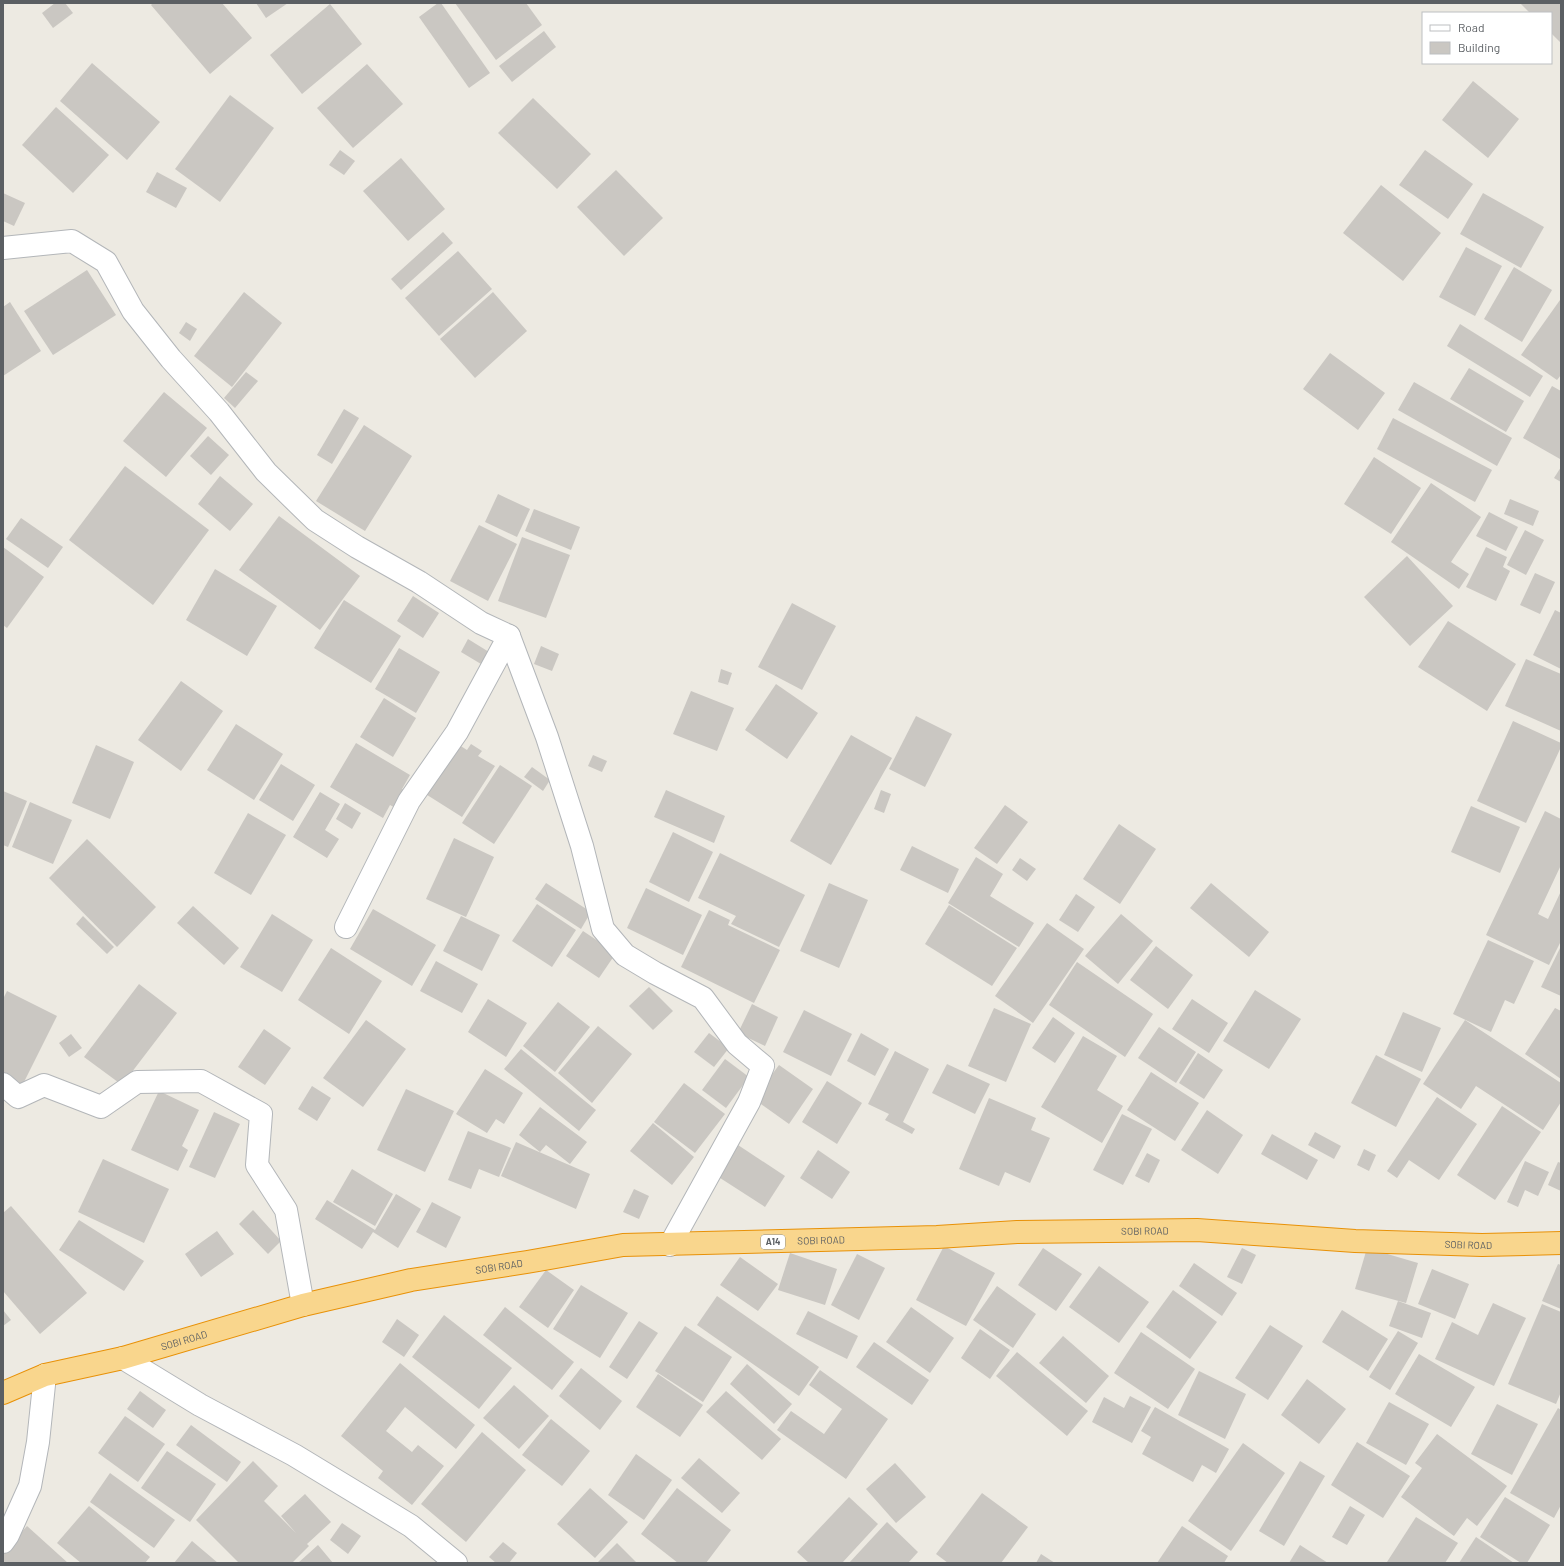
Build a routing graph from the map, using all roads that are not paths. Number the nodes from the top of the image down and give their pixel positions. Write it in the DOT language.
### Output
graph roads {
  1 [pos="3,248"];
  2 [pos="509,636"];
  3 [pos="346,927"];
  4 [pos="3,1084"];
  5 [pos="1561,1243"];
  6 [pos="670,1245"];
  7 [pos="303,1305"];
  8 [pos="123,1358"];
  9 [pos="45,1375"];
  10 [pos="3,1392"];
  11 [pos="3,1542"];
  12 [pos="456,1563"];
  1 -- 2 [label="street"];
  2 -- 3 [label="street"];
  2 -- 6 [label="street"];
  4 -- 7 [label="street"];
  5 -- 6 [label="highway, SOBI ROAD / A14"];
  6 -- 7 [label="highway, SOBI ROAD / A14"];
  7 -- 8 [label="highway, SOBI ROAD / A14"];
  8 -- 9 [label="highway, SOBI ROAD / A14"];
  8 -- 12 [label="street"];
  9 -- 10 [label="highway, SOBI ROAD / A14"];
  9 -- 11 [label="street"];
}
